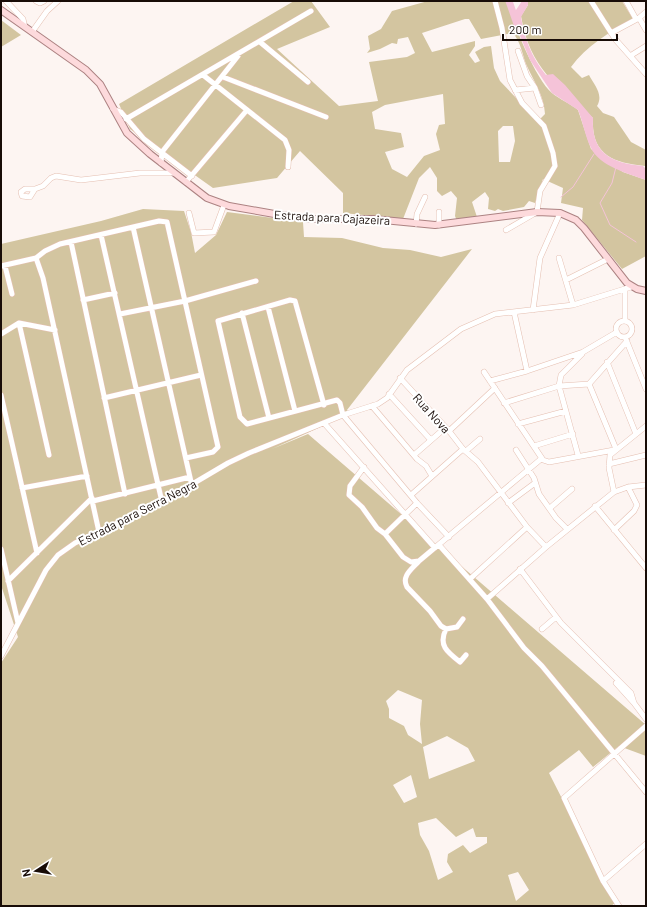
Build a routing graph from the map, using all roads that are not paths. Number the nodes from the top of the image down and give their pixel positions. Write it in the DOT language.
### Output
graph roads {
  1 [pos="6,1"];
  2 [pos="36,1"];
  3 [pos="44,1"];
  4 [pos="58,1"];
  5 [pos="495,1"];
  6 [pos="590,1"];
  7 [pos="626,1"];
  8 [pos="1,10"];
  9 [pos="311,11"];
  10 [pos="646,12"];
  11 [pos="637,18"];
  12 [pos="25,27"];
  13 [pos="646,30"];
  14 [pos="32,32"];
  15 [pos="611,33"];
  16 [pos="260,42"];
  17 [pos="646,46"];
  18 [pos="518,51"];
  19 [pos="239,55"];
  20 [pos="630,56"];
  21 [pos="646,74"];
  22 [pos="203,75"];
  23 [pos="223,77"];
  24 [pos="308,82"];
  25 [pos="216,85"];
  26 [pos="535,88"];
  27 [pos="515,90"];
  28 [pos="541,105"];
  29 [pos="113,109"];
  30 [pos="247,110"];
  31 [pos="326,117"];
  32 [pos="126,119"];
  33 [pos="162,152"];
  34 [pos="152,156"];
  35 [pos="161,163"];
  36 [pos="288,167"];
  37 [pos="174,172"];
  38 [pos="192,176"];
  39 [pos="186,182"];
  40 [pos="35,189"];
  41 [pos="425,196"];
  42 [pos="224,205"];
  43 [pos="439,212"];
  44 [pos="537,212"];
  45 [pos="189,213"];
  46 [pos="560,213"];
  47 [pos="416,224"];
  48 [pos="439,225"];
  49 [pos="133,227"];
  50 [pos="506,230"];
  51 [pos="101,235"];
  52 [pos="71,242"];
  53 [pos="36,258"];
  54 [pos="559,258"];
  55 [pos="608,258"];
  56 [pos="3,266"];
  57 [pos="566,280"];
  58 [pos="256,281"];
  59 [pos="628,288"];
  60 [pos="646,291"];
  61 [pos="115,293"];
  62 [pos="12,294"];
  63 [pos="84,300"];
  64 [pos="185,301"];
  65 [pos="573,305"];
  66 [pos="268,307"];
  67 [pos="152,308"];
  68 [pos="533,310"];
  69 [pos="514,312"];
  70 [pos="242,313"];
  71 [pos="120,314"];
  72 [pos="625,320"];
  73 [pos="19,323"];
  74 [pos="55,330"];
  75 [pos="617,332"];
  76 [pos="1,334"];
  77 [pos="626,339"];
  78 [pos="583,352"];
  79 [pos="607,362"];
  80 [pos="527,371"];
  81 [pos="484,372"];
  82 [pos="201,375"];
  83 [pos="400,378"];
  84 [pos="490,381"];
  85 [pos="170,384"];
  86 [pos="589,384"];
  87 [pos="559,386"];
  88 [pos="495,388"];
  89 [pos="646,389"];
  90 [pos="137,391"];
  91 [pos="389,394"];
  92 [pos="1,395"];
  93 [pos="104,398"];
  94 [pos="504,402"];
  95 [pos="324,405"];
  96 [pos="372,406"];
  97 [pos="295,411"];
  98 [pos="566,411"];
  99 [pos="343,415"];
  100 [pos="269,418"];
  101 [pos="324,423"];
  102 [pos="518,424"];
  103 [pos="646,426"];
  104 [pos="447,429"];
  105 [pos="573,434"];
  106 [pos="636,434"];
  107 [pos="430,439"];
  108 [pos="480,439"];
  109 [pos="534,446"];
  110 [pos="465,450"];
  111 [pos="516,450"];
  112 [pos="615,450"];
  113 [pos="49,455"];
  114 [pos="414,455"];
  115 [pos="578,455"];
  116 [pos="646,455"];
  117 [pos="186,458"];
  118 [pos="541,458"];
  119 [pos="609,464"];
  120 [pos="364,467"];
  121 [pos="529,469"];
  122 [pos="87,476"];
  123 [pos="432,476"];
  124 [pos="190,477"];
  125 [pos="535,483"];
  126 [pos="158,485"];
  127 [pos="646,485"];
  128 [pos="192,486"];
  129 [pos="628,487"];
  130 [pos="22,488"];
  131 [pos="572,489"];
  132 [pos="527,490"];
  133 [pos="537,491"];
  134 [pos="500,492"];
  135 [pos="614,492"];
  136 [pos="125,494"];
  137 [pos="411,496"];
  138 [pos="92,500"];
  139 [pos="162,502"];
  140 [pos="417,503"];
  141 [pos="508,503"];
  142 [pos="595,506"];
  143 [pos="550,508"];
  144 [pos="405,514"];
  145 [pos="527,527"];
  146 [pos="567,529"];
  147 [pos="614,530"];
  148 [pos="99,532"];
  149 [pos="385,534"];
  150 [pos="449,537"];
  151 [pos="437,547"];
  152 [pos="546,547"];
  153 [pos="1,548"];
  154 [pos="37,553"];
  155 [pos="419,561"];
  156 [pos="646,568"];
  157 [pos="520,569"];
  158 [pos="470,579"];
  159 [pos="8,581"];
  160 [pos="487,599"];
  161 [pos="556,617"];
  162 [pos="463,619"];
  163 [pos="18,623"];
  164 [pos="446,628"];
  165 [pos="542,629"];
  166 [pos="466,655"];
  167 [pos="1,656"];
  168 [pos="646,719"];
  169 [pos="646,726"];
  170 [pos="615,754"];
  171 [pos="646,792"];
  172 [pos="646,844"];
  173 [pos="604,881"];
  174 [pos="620,906"];
  1 -- 12 [label="street"];
  2 -- 3 [label="street"];
  4 -- 14 [label="street"];
  5 -- 27 [label="street"];
  6 -- 15 [label="street"];
  7 -- 11 [label="street"];
  8 -- 12 [label="main road, Estrada para Cajazeira"];
  9 -- 16 [label="street"];
  10 -- 11 [label="street"];
  11 -- 13 [label="street"];
  11 -- 15 [label="street"];
  12 -- 14 [label="main road, Estrada para Cajazeira"];
  14 -- 29 [label="main road, Estrada para Cajazeira"];
  15 -- 20 [label="street"];
  16 -- 19 [label="street"];
  16 -- 24 [label="street"];
  17 -- 20 [label="street"];
  18 -- 26 [label="street"];
  19 -- 22 [label="street"];
  19 -- 23 [label="street"];
  20 -- 21 [label="street"];
  22 -- 25 [label="street"];
  22 -- 32 [label="street"];
  23 -- 25 [label="street"];
  23 -- 31 [label="street"];
  25 -- 30 [label="street"];
  25 -- 33 [label="street"];
  26 -- 27 [label="street"];
  26 -- 28 [label="street"];
  27 -- 44 [label="street"];
  29 -- 32 [label="street"];
  29 -- 34 [label="main road, Estrada para Cajazeira"];
  30 -- 36 [label="street"];
  30 -- 38 [label="street"];
  32 -- 33 [label="street"];
  33 -- 34 [label="street"];
  33 -- 35 [label="street"];
  33 -- 38 [label="street"];
  34 -- 35 [label="main road, Estrada para Cajazeira"];
  35 -- 37 [label="main road, Estrada para Cajazeira"];
  37 -- 39 [label="main road, Estrada para Cajazeira"];
  37 -- 40 [label="street"];
  38 -- 39 [label="street"];
  39 -- 42 [label="main road, Estrada para Cajazeira"];
  41 -- 47 [label="street"];
  42 -- 45 [label="street"];
  42 -- 47 [label="main road, Estrada para Cajazeira"];
  43 -- 48 [label="street"];
  44 -- 46 [label="main road, Estrada para Cajazeira"];
  44 -- 48 [label="main road, Estrada para Cajazeira"];
  44 -- 50 [label="street"];
  46 -- 55 [label="main road"];
  46 -- 68 [label="street"];
  47 -- 48 [label="main road, Estrada para Cajazeira"];
  49 -- 51 [label="street"];
  49 -- 64 [label="street"];
  49 -- 67 [label="street"];
  51 -- 52 [label="street"];
  51 -- 61 [label="street"];
  52 -- 53 [label="street"];
  52 -- 63 [label="street"];
  53 -- 56 [label="street"];
  53 -- 74 [label="street"];
  54 -- 57 [label="street"];
  55 -- 57 [label="street"];
  55 -- 59 [label="main road"];
  56 -- 62 [label="street"];
  57 -- 65 [label="street"];
  58 -- 64 [label="street"];
  59 -- 60 [label="main road"];
  59 -- 65 [label="street, Estrada para Serra Negra"];
  59 -- 72 [label="street"];
  61 -- 63 [label="street"];
  61 -- 71 [label="street"];
  63 -- 93 [label="street"];
  64 -- 67 [label="street"];
  64 -- 82 [label="street"];
  65 -- 68 [label="street, Estrada para Serra Negra"];
  66 -- 70 [label="street"];
  66 -- 95 [label="street"];
  66 -- 97 [label="street"];
  67 -- 71 [label="street"];
  67 -- 85 [label="street"];
  68 -- 69 [label="street, Estrada para Serra Negra"];
  69 -- 80 [label="street"];
  69 -- 83 [label="street, Estrada para Serra Negra"];
  70 -- 100 [label="street"];
  70 -- 100 [label="street"];
  71 -- 90 [label="street"];
  72 -- 75 [label="street"];
  72 -- 77 [label="street"];
  73 -- 74 [label="street"];
  73 -- 76 [label="street"];
  73 -- 113 [label="street"];
  74 -- 122 [label="street"];
  75 -- 77 [label="street"];
  75 -- 78 [label="street"];
  77 -- 79 [label="street"];
  77 -- 89 [label="street"];
  78 -- 80 [label="street"];
  78 -- 87 [label="street"];
  79 -- 86 [label="street"];
  79 -- 106 [label="street"];
  80 -- 84 [label="street"];
  81 -- 84 [label="street"];
  82 -- 85 [label="street"];
  82 -- 117 [label="street"];
  83 -- 91 [label="street, Estrada para Serra Negra"];
  83 -- 104 [label="street, Rua Nova"];
  84 -- 88 [label="street"];
  85 -- 90 [label="street"];
  85 -- 117 [label="street"];
  86 -- 87 [label="street"];
  86 -- 112 [label="street"];
  87 -- 94 [label="street"];
  87 -- 98 [label="street"];
  88 -- 94 [label="street"];
  88 -- 104 [label="street"];
  90 -- 93 [label="street"];
  90 -- 126 [label="street"];
  91 -- 96 [label="street, Estrada para Serra Negra"];
  91 -- 107 [label="street"];
  92 -- 130 [label="street"];
  93 -- 136 [label="street"];
  94 -- 102 [label="street"];
  95 -- 97 [label="street"];
  95 -- 99 [label="street"];
  96 -- 99 [label="street, Estrada para Serra Negra"];
  96 -- 114 [label="street"];
  97 -- 100 [label="street"];
  98 -- 102 [label="street"];
  98 -- 105 [label="street"];
  99 -- 101 [label="street, Estrada para Serra Negra"];
  99 -- 137 [label="street"];
  101 -- 120 [label="street"];
  101 -- 128 [label="street, Estrada para Serra Negra"];
  102 -- 109 [label="street"];
  103 -- 106 [label="street"];
  104 -- 107 [label="street"];
  104 -- 110 [label="street, Rua Nova"];
  105 -- 109 [label="street"];
  105 -- 115 [label="street"];
  106 -- 112 [label="street"];
  107 -- 114 [label="street"];
  108 -- 110 [label="street"];
  109 -- 118 [label="street"];
  110 -- 123 [label="street"];
  110 -- 134 [label="street, Rua Nova"];
  111 -- 121 [label="street"];
  112 -- 115 [label="street"];
  112 -- 119 [label="street"];
  114 -- 123 [label="street"];
  115 -- 118 [label="street"];
  116 -- 119 [label="street"];
  117 -- 124 [label="street"];
  118 -- 121 [label="street"];
  119 -- 135 [label="street"];
  120 -- 144 [label="street"];
  120 -- 149 [label="street"];
  121 -- 125 [label="street"];
  121 -- 134 [label="street"];
  122 -- 130 [label="street"];
  122 -- 138 [label="street"];
  123 -- 137 [label="street"];
  124 -- 126 [label="street"];
  124 -- 128 [label="street"];
  125 -- 132 [label="street"];
  125 -- 133 [label="street"];
  126 -- 136 [label="street"];
  126 -- 139 [label="street"];
  127 -- 129 [label="street"];
  128 -- 139 [label="street, Estrada para Serra Negra"];
  129 -- 135 [label="street"];
  129 -- 147 [label="street"];
  130 -- 154 [label="street"];
  131 -- 143 [label="street"];
  132 -- 133 [label="street"];
  132 -- 141 [label="street"];
  133 -- 143 [label="street"];
  134 -- 141 [label="street, Rua Nova"];
  134 -- 150 [label="street"];
  135 -- 142 [label="street"];
  136 -- 138 [label="street"];
  137 -- 140 [label="street"];
  138 -- 148 [label="street"];
  138 -- 154 [label="street"];
  139 -- 148 [label="street, Estrada para Serra Negra"];
  140 -- 144 [label="street"];
  140 -- 150 [label="street"];
  141 -- 145 [label="street, Rua Nova"];
  142 -- 146 [label="street"];
  142 -- 147 [label="street"];
  143 -- 146 [label="street"];
  144 -- 149 [label="street"];
  144 -- 151 [label="street"];
  145 -- 152 [label="street, Rua Nova"];
  145 -- 158 [label="street"];
  146 -- 152 [label="street"];
  147 -- 156 [label="street"];
  148 -- 163 [label="street, Estrada para Serra Negra"];
  149 -- 155 [label="street"];
  150 -- 151 [label="street"];
  151 -- 155 [label="street"];
  151 -- 158 [label="street"];
  152 -- 157 [label="street"];
  153 -- 159 [label="street"];
  154 -- 159 [label="street"];
  155 -- 164 [label="street"];
  157 -- 160 [label="street"];
  157 -- 161 [label="street"];
  158 -- 160 [label="street"];
  159 -- 163 [label="street"];
  160 -- 170 [label="street"];
  161 -- 165 [label="street"];
  161 -- 168 [label="street"];
  162 -- 164 [label="street"];
  163 -- 167 [label="street, Estrada para Serra Negra"];
  164 -- 166 [label="street"];
  169 -- 170 [label="street"];
  170 -- 171 [label="street"];
  170 -- 173 [label="street"];
  172 -- 173 [label="street"];
  173 -- 174 [label="street"];
}
